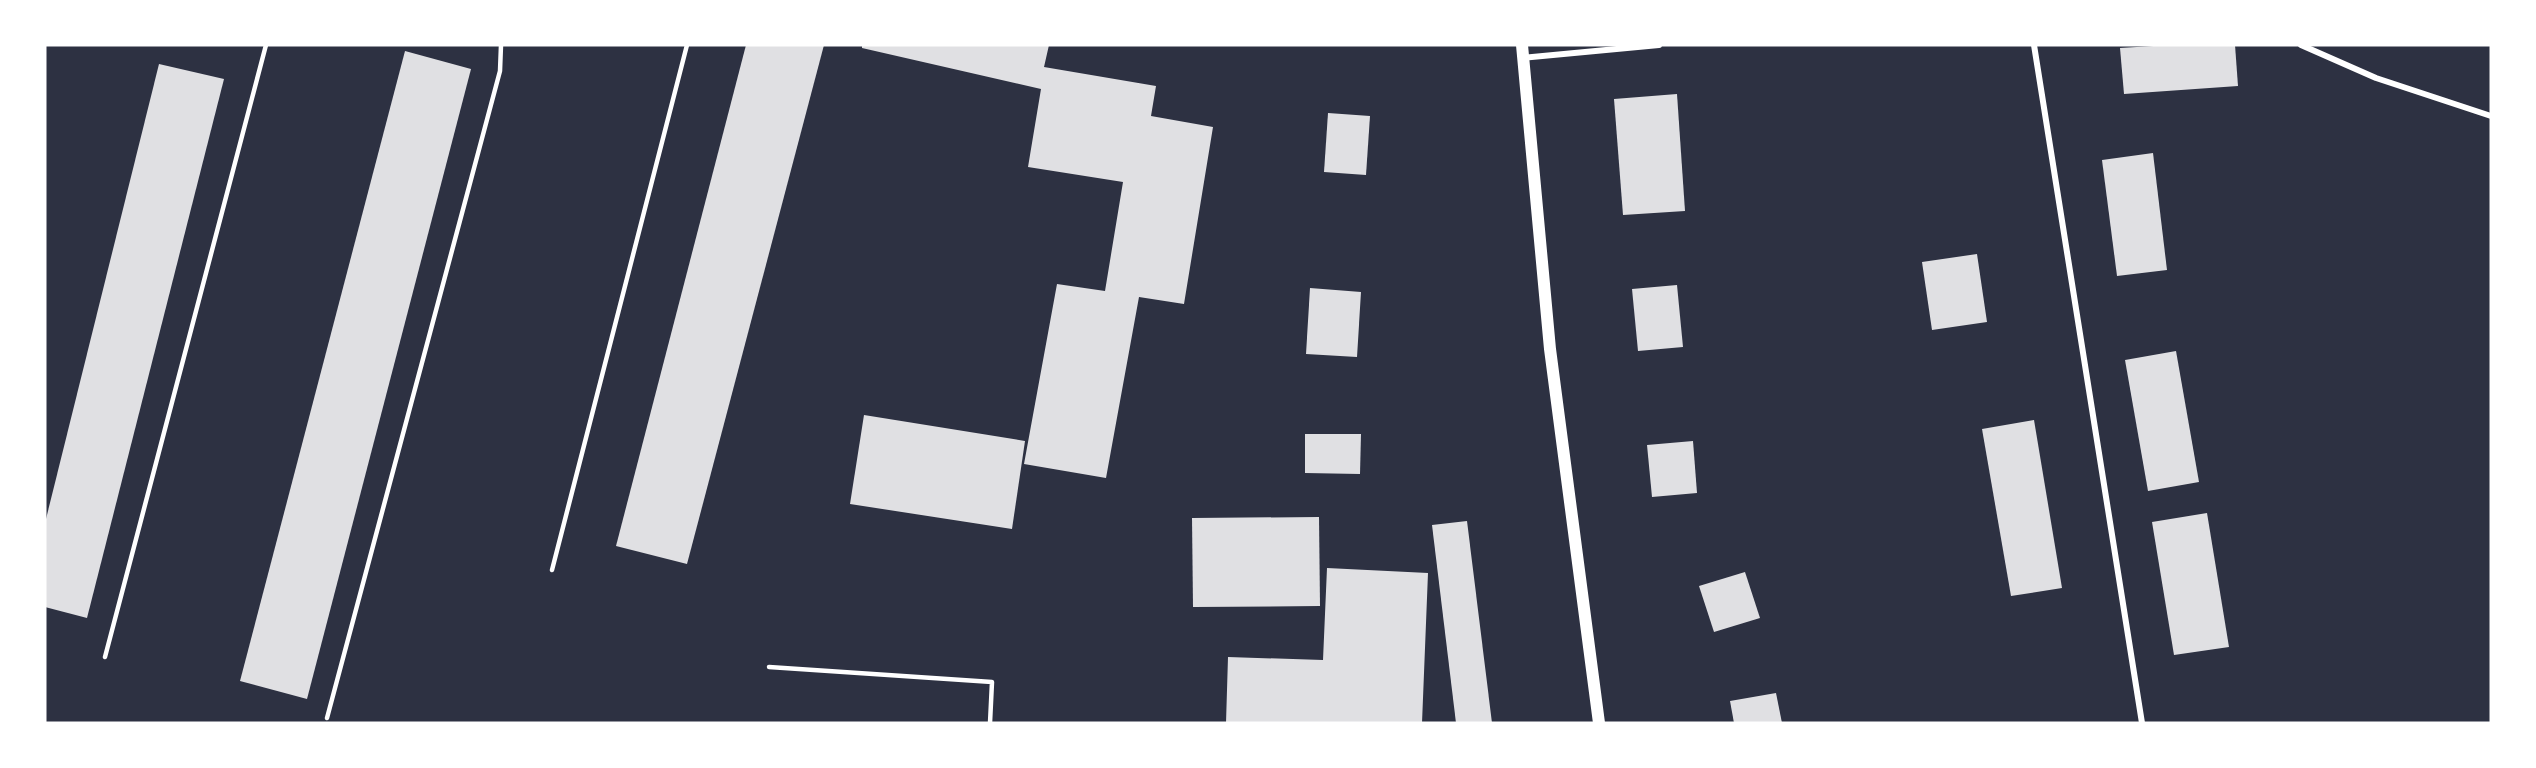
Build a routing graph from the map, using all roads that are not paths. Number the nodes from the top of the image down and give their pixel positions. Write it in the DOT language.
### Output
graph roads {
  1 [pos="266,45"];
  2 [pos="501,45"];
  3 [pos="687,45"];
  4 [pos="1522,45"];
  5 [pos="1659,45"];
  6 [pos="2034,45"];
  7 [pos="2301,45"];
  8 [pos="1522,58"];
  9 [pos="2491,116"];
  10 [pos="552,570"];
  11 [pos="105,657"];
  12 [pos="768,667"];
  13 [pos="327,718"];
  14 [pos="990,723"];
  15 [pos="1599,723"];
  16 [pos="2142,723"];
  1 -- 11 [label="lane"];
  2 -- 13 [label="lane"];
  3 -- 10 [label="lane"];
  4 -- 8 [label="main road"];
  5 -- 8 [label="street"];
  6 -- 16 [label="street"];
  7 -- 9 [label="street"];
  8 -- 15 [label="main road"];
  12 -- 14 [label="lane"];
}
